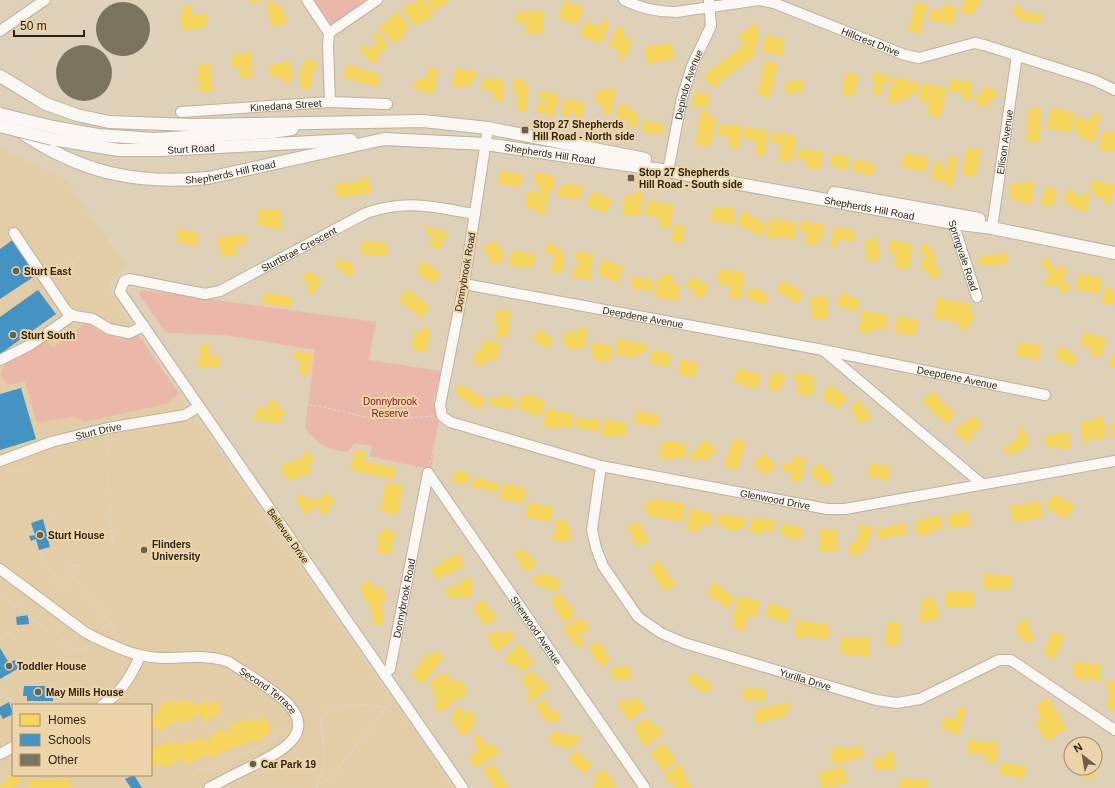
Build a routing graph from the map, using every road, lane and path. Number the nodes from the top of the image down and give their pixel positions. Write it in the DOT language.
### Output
graph roads {
  1 [pos="26,0"];
  2 [pos="45,0"];
  3 [pos="112,0"];
  4 [pos="137,0"];
  5 [pos="307,0"];
  6 [pos="377,0"];
  7 [pos="624,0"];
  8 [pos="709,4"];
  9 [pos="32,9"];
  10 [pos="81,30"];
  11 [pos="0,31"];
  12 [pos="329,33"];
  13 [pos="0,36"];
  14 [pos="7,47"];
  15 [pos="1017,55"];
  16 [pos="17,60"];
  17 [pos="126,72"];
  18 [pos="0,76"];
  19 [pos="49,85"];
  20 [pos="1115,90"];
  21 [pos="103,98"];
  22 [pos="330,102"];
  23 [pos="387,104"];
  24 [pos="181,112"];
  25 [pos="0,113"];
  26 [pos="348,121"];
  27 [pos="0,126"];
  28 [pos="488,128"];
  29 [pos="384,139"];
  30 [pos="485,144"];
  31 [pos="669,168"];
  32 [pos="475,214"];
  33 [pos="953,219"];
  34 [pos="993,225"];
  35 [pos="14,234"];
  36 [pos="1115,245"];
  37 [pos="1115,253"];
  38 [pos="83,255"];
  39 [pos="66,267"];
  40 [pos="124,281"];
  41 [pos="464,284"];
  42 [pos="977,297"];
  43 [pos="73,315"];
  44 [pos="144,326"];
  45 [pos="823,350"];
  46 [pos="0,360"];
  47 [pos="1045,395"];
  48 [pos="198,406"];
  49 [pos="442,416"];
  50 [pos="100,438"];
  51 [pos="107,456"];
  52 [pos="1,460"];
  53 [pos="1115,461"];
  54 [pos="601,466"];
  55 [pos="28,471"];
  56 [pos="108,473"];
  57 [pos="428,473"];
  58 [pos="982,484"];
  59 [pos="109,493"];
  60 [pos="110,506"];
  61 [pos="52,512"];
  62 [pos="43,520"];
  63 [pos="114,544"];
  64 [pos="40,550"];
  65 [pos="80,566"];
  66 [pos="0,569"];
  67 [pos="75,578"];
  68 [pos="0,594"];
  69 [pos="11,632"];
  70 [pos="0,639"];
  71 [pos="110,644"];
  72 [pos="92,645"];
  73 [pos="140,656"];
  74 [pos="384,674"];
  75 [pos="0,694"];
  76 [pos="400,698"];
  77 [pos="14,704"];
  78 [pos="104,704"];
  79 [pos="386,708"];
  80 [pos="1115,730"];
  81 [pos="292,740"];
  82 [pos="12,747"];
  83 [pos="0,754"];
  84 [pos="12,766"];
  85 [pos="197,769"];
  86 [pos="0,782"];
  87 [pos="209,788"];
  88 [pos="317,788"];
  89 [pos="463,788"];
  90 [pos="645,788"];
  1 -- 9 [label="street"];
  2 -- 9 [label="street"];
  3 -- 10 [label="path"];
  4 -- 17 [label="path"];
  5 -- 12 [label="street"];
  6 -- 12 [label="street"];
  7 -- 8 [label="street, Hillcrest Drive"];
  8 -- 15 [label="street, Hillcrest Drive"];
  8 -- 31 [label="street, Depindo Avenue"];
  9 -- 11 [label="street"];
  10 -- 17 [label="path"];
  10 -- 19 [label="path"];
  12 -- 22 [label="street, Kinedana Street"];
  13 -- 14 [label="path"];
  14 -- 16 [label="path"];
  14 -- 16 [label="path"];
  15 -- 20 [label="street, Hillcrest Drive"];
  15 -- 34 [label="street, Ellison Avenue"];
  16 -- 19 [label="path"];
  17 -- 21 [label="path"];
  18 -- 26 [label="main road, Shepherds Hill Road"];
  19 -- 21 [label="path"];
  21 -- 24 [label="path"];
  22 -- 23 [label="street"];
  22 -- 24 [label="street, Kinedana Street"];
  25 -- 26 [label="main road, Sturt Road, bridge"];
  25 -- 29 [label="main road, Shepherds Hill Road"];
  26 -- 28 [label="main road, Shepherds Hill Road"];
  27 -- 29 [label="main road, Sturt Road, bridge"];
  28 -- 30 [label="street, Donnybrook Road"];
  28 -- 31 [label="main road, Shepherds Hill Road"];
  29 -- 30 [label="main road, Shepherds Hill Road"];
  30 -- 31 [label="main road, Shepherds Hill Road"];
  30 -- 32 [label="street, Donnybrook Road"];
  31 -- 33 [label="main road, Shepherds Hill Road"];
  32 -- 40 [label="street, Sturtbrae Crescent"];
  32 -- 41 [label="street, Donnybrook Road"];
  33 -- 34 [label="main road, Shepherds Hill Road"];
  33 -- 42 [label="street, Springvale Road"];
  34 -- 36 [label="main road, Shepherds Hill Road"];
  34 -- 37 [label="main road, Shepherds Hill Road"];
  35 -- 43 [label="street"];
  38 -- 39 [label="path"];
  40 -- 44 [label="street, Bellevue Drive"];
  41 -- 45 [label="street, Deepdene Avenue"];
  41 -- 49 [label="street, Donnybrook Road"];
  43 -- 44 [label="street"];
  43 -- 46 [label="street"];
  44 -- 48 [label="street, Bellevue Drive"];
  45 -- 47 [label="street, Deepdene Avenue"];
  45 -- 58 [label="street, Deepdene Avenue"];
  48 -- 49 [label="path"];
  48 -- 52 [label="street, Sturt Drive"];
  48 -- 74 [label="street, Bellevue Drive"];
  49 -- 54 [label="street, Glenwood Drive"];
  49 -- 57 [label="path"];
  50 -- 51 [label="path"];
  52 -- 55 [label="path"];
  53 -- 58 [label="street, Glenwood Drive"];
  54 -- 58 [label="street, Glenwood Drive"];
  54 -- 80 [label="street, Yurilla Drive"];
  56 -- 59 [label="path"];
  57 -- 74 [label="street, Donnybrook Road"];
  57 -- 90 [label="street, Sherwood Avenue"];
  60 -- 63 [label="path"];
  61 -- 62 [label="path"];
  64 -- 67 [label="path"];
  65 -- 67 [label="path"];
  66 -- 71 [label="street"];
  67 -- 71 [label="path"];
  68 -- 72 [label="path"];
  69 -- 70 [label="path"];
  71 -- 73 [label="street"];
  73 -- 78 [label="street"];
  73 -- 81 [label="street, Second Terrace"];
  74 -- 76 [label="street, Bellevue Drive"];
  75 -- 77 [label="path"];
  76 -- 79 [label="path"];
  76 -- 89 [label="street, Bellevue Drive"];
  79 -- 88 [label="path"];
  79 -- 88 [label="path"];
  81 -- 85 [label="path"];
  81 -- 87 [label="street"];
  82 -- 83 [label="street"];
  84 -- 86 [label="path"];
}
